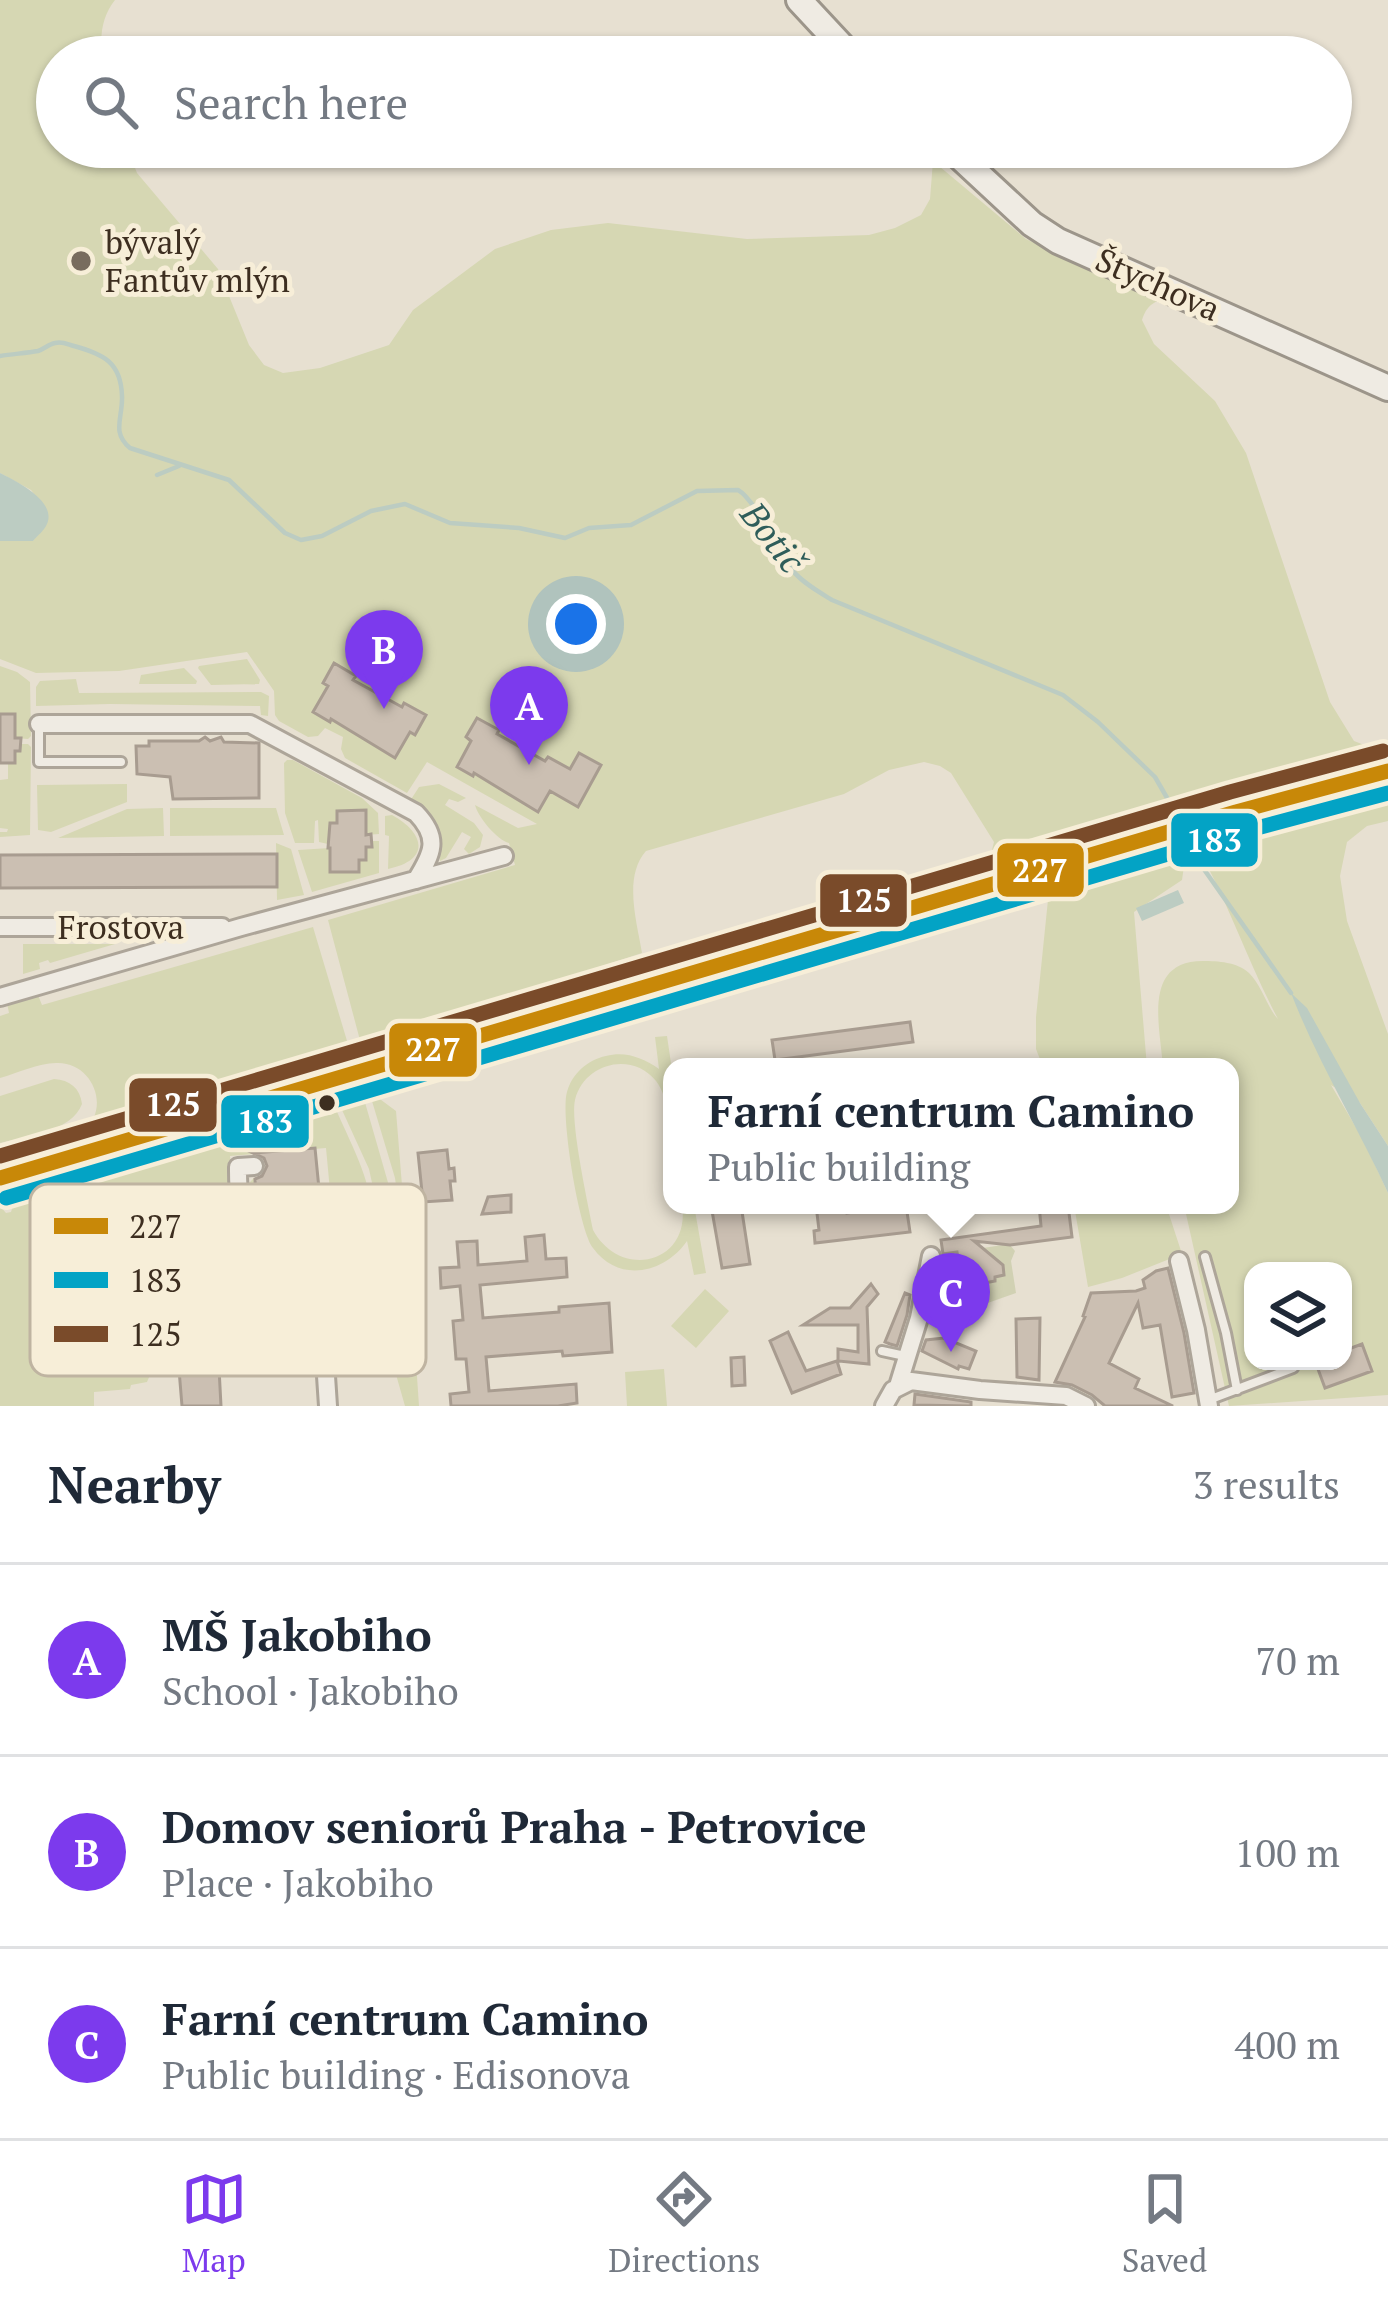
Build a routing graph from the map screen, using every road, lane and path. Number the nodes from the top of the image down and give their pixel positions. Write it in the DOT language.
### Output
graph roads {
  1 [pos="799,0"];
  2 [pos="832,36"];
  3 [pos="972,168"];
  4 [pos="1388,388"];
  5 [pos="39,724"];
  6 [pos="122,762"];
  7 [pos="1388,771"];
  8 [pos="504,856"];
  9 [pos="416,880"];
  10 [pos="0,927"];
  11 [pos="241,927"];
  12 [pos="0,998"];
  13 [pos="254,1166"];
  14 [pos="0,1178"];
  15 [pos="238,1184"];
  16 [pos="931,1256"];
  17 [pos="1205,1257"];
  18 [pos="1179,1261"];
  19 [pos="882,1351"];
  20 [pos="906,1357"];
  21 [pos="1290,1370"];
  22 [pos="326,1376"];
  23 [pos="898,1386"];
  24 [pos="1237,1390"];
  25 [pos="1209,1403"];
  26 [pos="328,1406"];
  27 [pos="884,1406"];
  28 [pos="1086,1406"];
  1 -- 2 [label="main road"];
  3 -- 4 [label="main road, Štychova"];
  5 -- 6 [label="lane"];
  5 -- 9 [label="street"];
  7 -- 14 [label="main road"];
  8 -- 9 [label="street"];
  9 -- 11 [label="street"];
  10 -- 11 [label="street, Frostova"];
  11 -- 12 [label="street"];
  13 -- 15 [label="street"];
  16 -- 20 [label="street"];
  17 -- 24 [label="lane"];
  18 -- 25 [label="street"];
  19 -- 20 [label="lane"];
  20 -- 23 [label="street"];
  21 -- 24 [label="lane"];
  22 -- 26 [label="street"];
  23 -- 27 [label="street"];
  23 -- 28 [label="street"];
  24 -- 25 [label="lane"];
}
